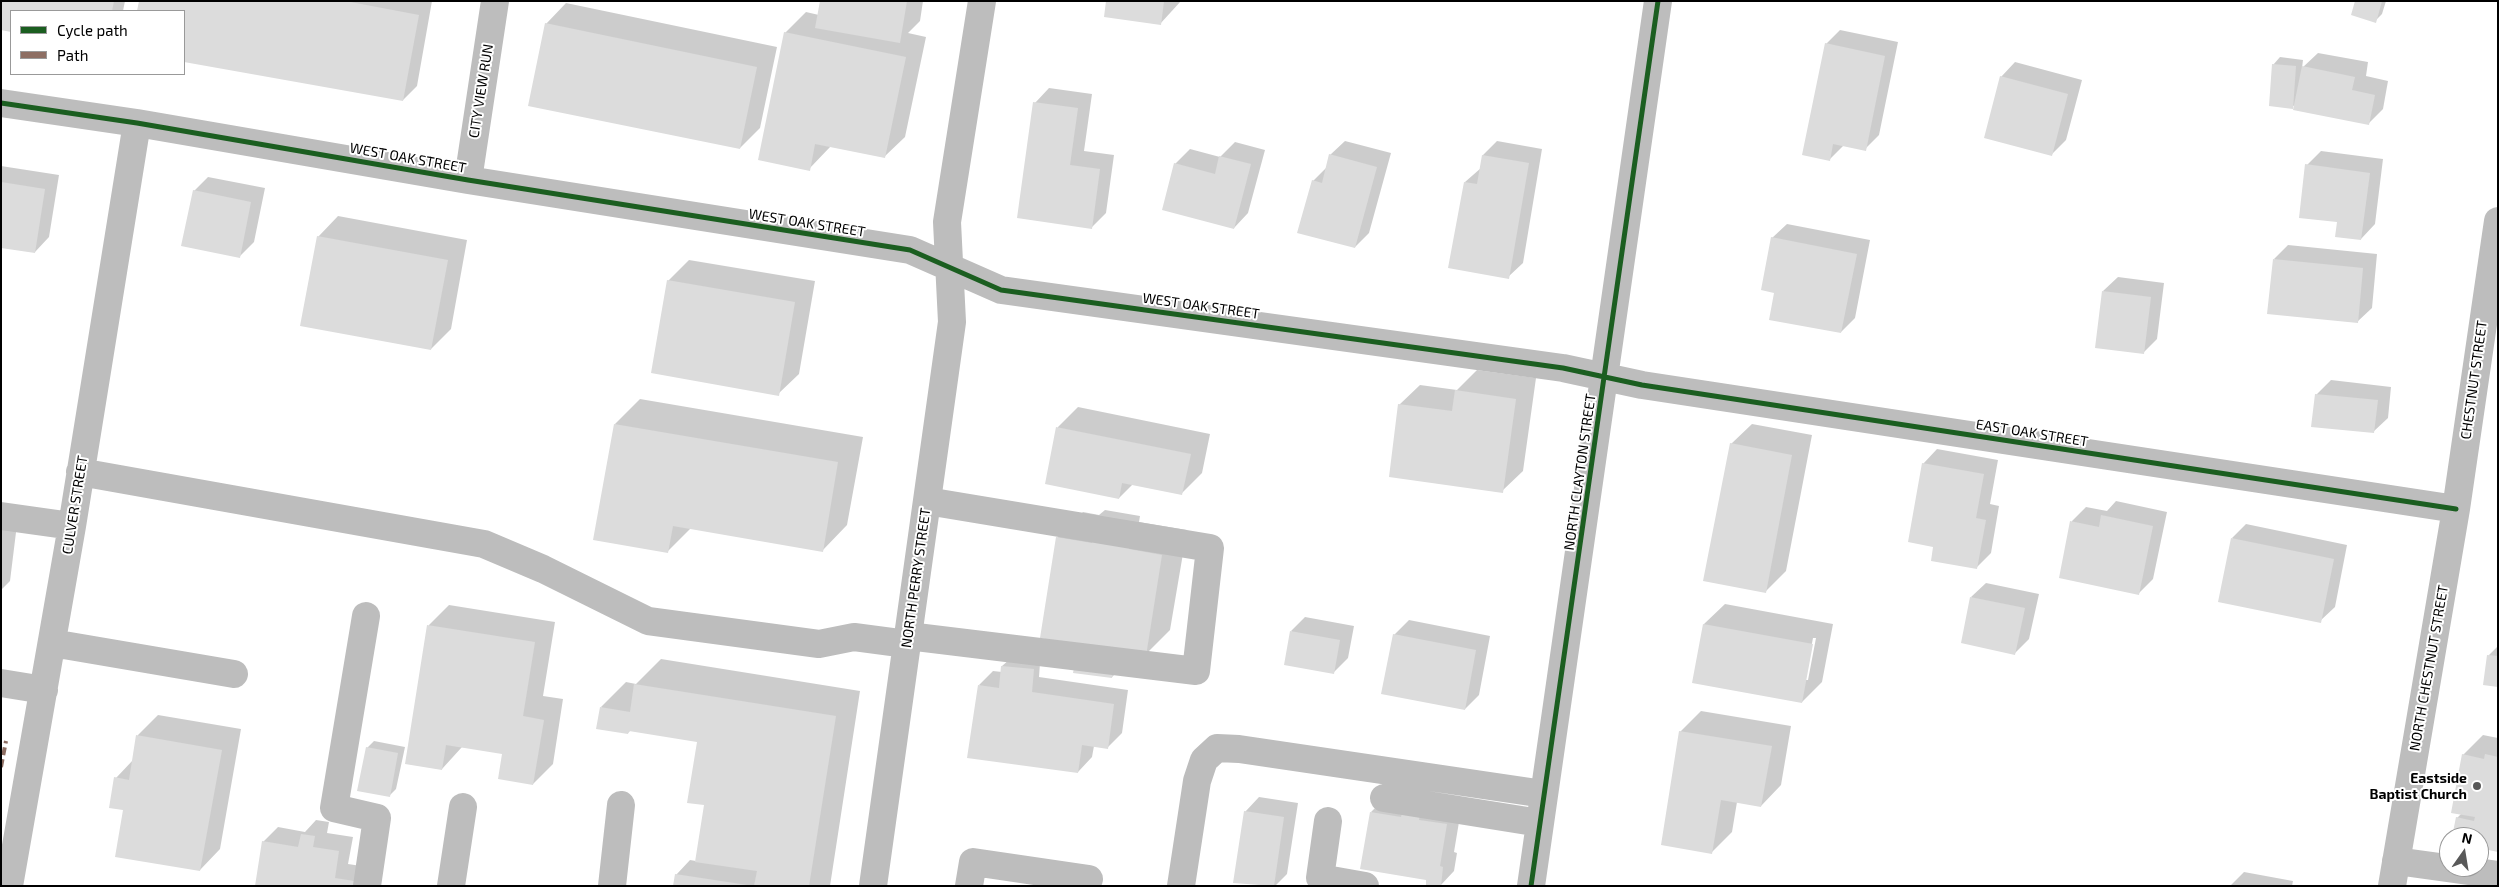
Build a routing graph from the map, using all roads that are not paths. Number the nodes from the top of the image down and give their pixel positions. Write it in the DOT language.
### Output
graph roads {
  1 [pos="495,1"];
  2 [pos="1658,1"];
  3 [pos="981,8"];
  4 [pos="1,103"];
  5 [pos="137,123"];
  6 [pos="468,180"];
  7 [pos="2498,221"];
  8 [pos="951,269"];
  9 [pos="1605,377"];
  10 [pos="80,472"];
  11 [pos="927,501"];
  12 [pos="2456,508"];
  13 [pos="1,516"];
  14 [pos="72,526"];
  15 [pos="366,616"];
  16 [pos="908,640"];
  17 [pos="52,643"];
  18 [pos="234,674"];
  19 [pos="1,683"];
  20 [pos="44,690"];
  21 [pos="1544,794"];
  22 [pos="1384,798"];
  23 [pos="621,805"];
  24 [pos="463,808"];
  25 [pos="1328,821"];
  26 [pos="1540,823"];
  27 [pos="2394,874"];
  28 [pos="2498,875"];
  29 [pos="1089,879"];
  30 [pos="9,886"];
  31 [pos="367,886"];
  32 [pos="451,886"];
  33 [pos="612,886"];
  34 [pos="873,886"];
  35 [pos="969,886"];
  36 [pos="1181,886"];
  37 [pos="1365,886"];
  38 [pos="1531,886"];
  1 -- 6 [label="street, CITY VIEW RUN"];
  2 -- 9 [label="street, NORTH CLAYTON STREET"];
  3 -- 8 [label="street, NORTH PERRY STREET"];
  4 -- 5 [label="street, WEST OAK STREET"];
  5 -- 6 [label="street, WEST OAK STREET"];
  5 -- 10 [label="street, CULVER STREET"];
  6 -- 8 [label="street, WEST OAK STREET"];
  7 -- 12 [label="street, CHESTNUT STREET"];
  8 -- 9 [label="street, WEST OAK STREET"];
  8 -- 11 [label="street, NORTH PERRY STREET"];
  9 -- 12 [label="street, EAST OAK STREET"];
  9 -- 21 [label="street, NORTH CLAYTON STREET"];
  10 -- 14 [label="street, CULVER STREET"];
  10 -- 16 [label="street"];
  11 -- 16 [label="street, NORTH PERRY STREET"];
  11 -- 16 [label="street"];
  12 -- 27 [label="street, NORTH CHESTNUT STREET"];
  13 -- 14 [label="street"];
  14 -- 17 [label="street, CULVER STREET"];
  15 -- 31 [label="street"];
  16 -- 34 [label="street, NORTH PERRY STREET"];
  17 -- 18 [label="street"];
  17 -- 20 [label="street, CULVER STREET"];
  19 -- 20 [label="street"];
  20 -- 30 [label="street, CULVER STREET"];
  21 -- 26 [label="street, NORTH CLAYTON STREET"];
  21 -- 36 [label="street"];
  22 -- 26 [label="street"];
  23 -- 33 [label="street"];
  24 -- 32 [label="street"];
  25 -- 37 [label="street"];
  26 -- 38 [label="street, NORTH CLAYTON STREET"];
  27 -- 28 [label="street"];
  29 -- 35 [label="street"];
}
